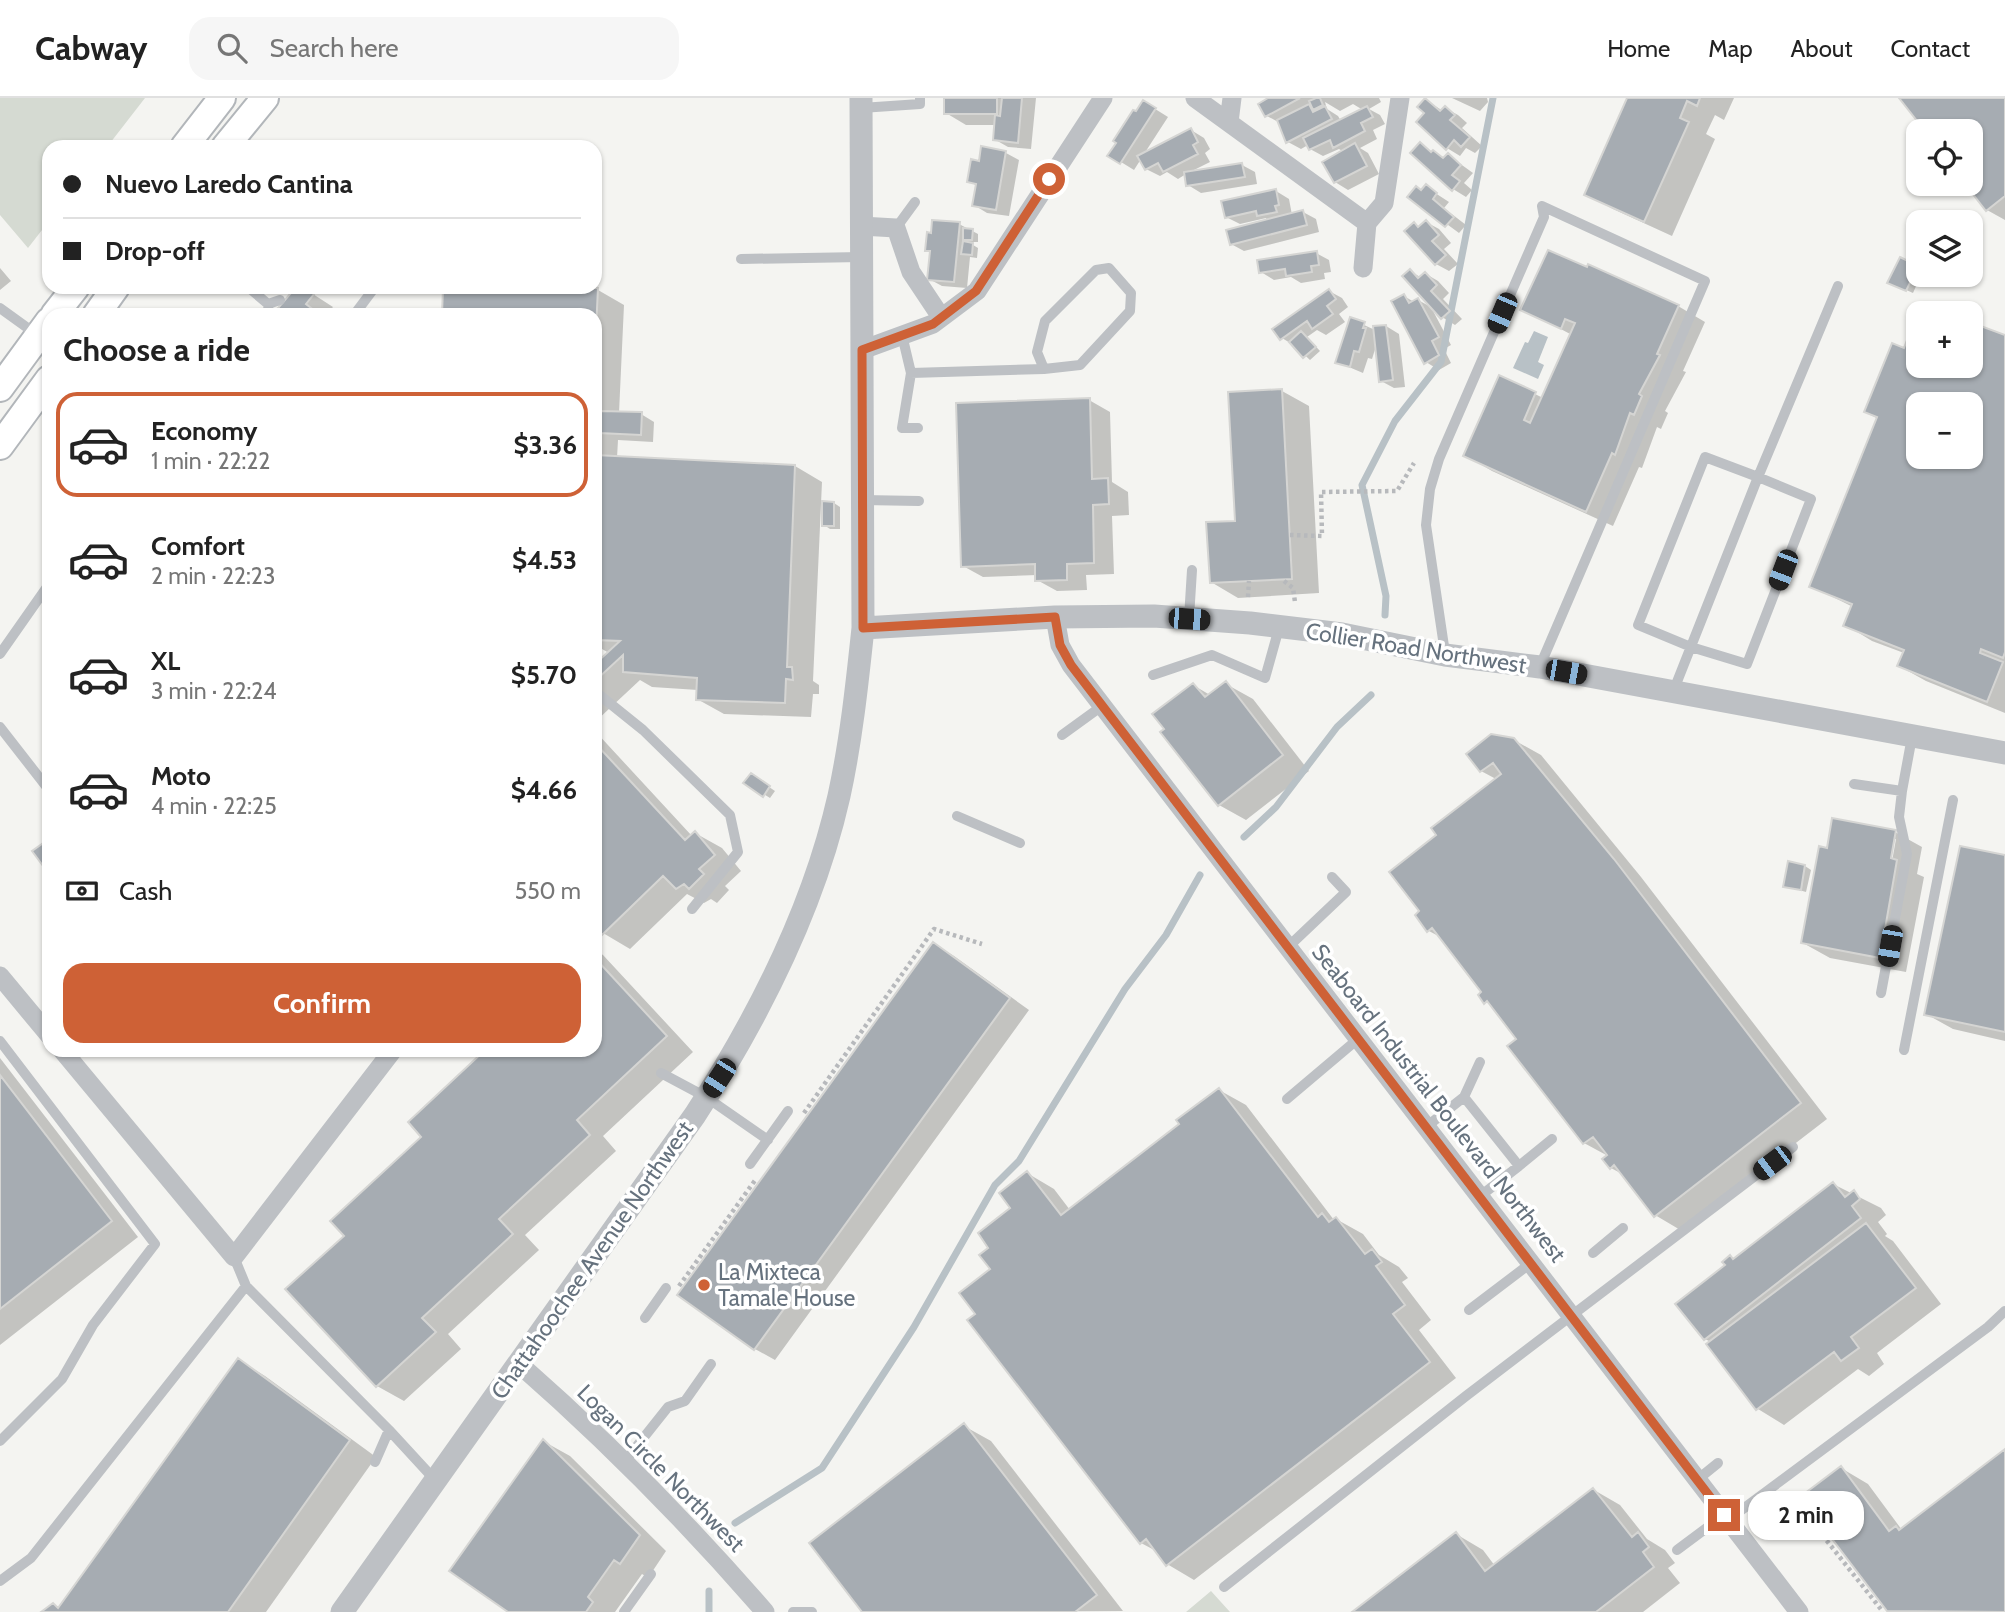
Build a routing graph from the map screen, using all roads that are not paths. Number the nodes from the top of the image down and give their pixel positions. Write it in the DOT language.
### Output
graph roads {
  1 [pos="222,98"];
  2 [pos="265,98"];
  3 [pos="920,98"];
  4 [pos="1103,98"];
  5 [pos="1195,98"];
  6 [pos="1232,98"];
  7 [pos="1400,98"];
  8 [pos="860,103"];
  9 [pos="1228,122"];
  10 [pos="189,140"];
  11 [pos="231,140"];
  12 [pos="915,202"];
  13 [pos="1367,223"];
  14 [pos="861,226"];
  15 [pos="896,228"];
  16 [pos="862,257"];
  17 [pos="741,258"];
  18 [pos="1363,268"];
  19 [pos="1838,286"];
  20 [pos="71,294"];
  21 [pos="256,294"];
  22 [pos="280,300"];
  23 [pos="268,304"];
  24 [pos="0,307"];
  25 [pos="60,308"];
  26 [pos="268,308"];
  27 [pos="941,317"];
  28 [pos="42,322"];
  29 [pos="42,331"];
  30 [pos="902,335"];
  31 [pos="862,350"];
  32 [pos="1044,369"];
  33 [pos="911,373"];
  34 [pos="0,388"];
  35 [pos="42,389"];
  36 [pos="918,428"];
  37 [pos="0,446"];
  38 [pos="1758,477"];
  39 [pos="863,500"];
  40 [pos="919,501"];
  41 [pos="1192,570"];
  42 [pos="42,594"];
  43 [pos="1055,617"];
  44 [pos="1189,619"];
  45 [pos="1280,627"];
  46 [pos="863,628"];
  47 [pos="1691,647"];
  48 [pos="0,654"];
  49 [pos="1445,655"];
  50 [pos="1540,667"];
  51 [pos="1153,675"];
  52 [pos="1673,692"];
  53 [pos="602,697"];
  54 [pos="1102,706"];
  55 [pos="0,727"];
  56 [pos="1062,736"];
  57 [pos="1912,736"];
  58 [pos="2005,753"];
  59 [pos="42,781"];
  60 [pos="1854,784"];
  61 [pos="1902,791"];
  62 [pos="1953,800"];
  63 [pos="957,816"];
  64 [pos="1020,843"];
  65 [pos="1332,877"];
  66 [pos="692,909"];
  67 [pos="1288,947"];
  68 [pos="0,976"];
  69 [pos="1881,993"];
  70 [pos="42,1027"];
  71 [pos="1359,1039"];
  72 [pos="0,1041"];
  73 [pos="1904,1050"];
  74 [pos="68,1057"];
  75 [pos="388,1057"];
  76 [pos="1479,1062"];
  77 [pos="662,1073"];
  78 [pos="706,1097"];
  79 [pos="1464,1097"];
  80 [pos="1287,1099"];
  81 [pos="788,1111"];
  82 [pos="1426,1127"];
  83 [pos="1552,1139"];
  84 [pos="768,1140"];
  85 [pos="1793,1147"];
  86 [pos="750,1164"];
  87 [pos="1519,1166"];
  88 [pos="1479,1196"];
  89 [pos="1623,1228"];
  90 [pos="1593,1252"];
  91 [pos="234,1257"];
  92 [pos="1531,1263"];
  93 [pos="246,1286"];
  94 [pos="666,1288"];
  95 [pos="1469,1310"];
  96 [pos="2005,1311"];
  97 [pos="1572,1317"];
  98 [pos="645,1318"];
  99 [pos="518,1363"];
  100 [pos="710,1364"];
  101 [pos="389,1430"];
  102 [pos="0,1441"];
  103 [pos="625,1461"];
  104 [pos="375,1462"];
  105 [pos="1718,1463"];
  106 [pos="435,1480"];
  107 [pos="1697,1480"];
  108 [pos="1726,1517"];
  109 [pos="1677,1550"];
  110 [pos="651,1574"];
  111 [pos="0,1581"];
  112 [pos="1224,1587"];
  113 [pos="342,1612"];
  114 [pos="624,1612"];
  115 [pos="765,1612"];
  116 [pos="793,1612"];
  117 [pos="812,1612"];
  118 [pos="1799,1612"];
  1 -- 10 [label="main road"];
  2 -- 11 [label="main road"];
  3 -- 8 [label="lane"];
  4 -- 27 [label="street"];
  5 -- 9 [label="street"];
  6 -- 9 [label="street"];
  7 -- 13 [label="street"];
  8 -- 14 [label="street, Chattahoochee Avenue Northwest"];
  9 -- 13 [label="street"];
  12 -- 15 [label="lane"];
  13 -- 18 [label="street"];
  14 -- 15 [label="street"];
  14 -- 16 [label="street, Chattahoochee Avenue Northwest"];
  15 -- 27 [label="street"];
  16 -- 17 [label="lane"];
  16 -- 31 [label="street, Chattahoochee Avenue Northwest"];
  19 -- 38 [label="lane"];
  20 -- 25 [label="main road"];
  21 -- 23 [label="lane"];
  22 -- 23 [label="lane"];
  23 -- 26 [label="lane"];
  24 -- 28 [label="lane"];
  27 -- 30 [label="street"];
  29 -- 34 [label="main road"];
  30 -- 31 [label="street"];
  30 -- 33 [label="lane"];
  31 -- 39 [label="street, Chattahoochee Avenue Northwest"];
  32 -- 32 [label="lane"];
  32 -- 33 [label="lane"];
  33 -- 36 [label="lane"];
  35 -- 37 [label="main road"];
  38 -- 47 [label="lane"];
  38 -- 47 [label="lane"];
  38 -- 47 [label="lane"];
  39 -- 40 [label="lane"];
  39 -- 46 [label="street, Chattahoochee Avenue Northwest"];
  41 -- 44 [label="lane"];
  42 -- 48 [label="lane"];
  43 -- 44 [label="street, Collier Road Northwest"];
  43 -- 46 [label="street, Collier Road Northwest"];
  43 -- 54 [label="street, Seaboard Industrial Boulevard Northwest"];
  44 -- 45 [label="street, Collier Road Northwest"];
  45 -- 49 [label="street, Collier Road Northwest"];
  45 -- 51 [label="lane"];
  46 -- 78 [label="street, Chattahoochee Avenue Northwest"];
  47 -- 52 [label="lane"];
  49 -- 50 [label="street, Collier Road Northwest"];
  49 -- 50 [label="lane"];
  50 -- 52 [label="street, Collier Road Northwest"];
  52 -- 57 [label="street, Collier Road Northwest"];
  53 -- 66 [label="lane"];
  54 -- 56 [label="lane"];
  54 -- 67 [label="street, Seaboard Industrial Boulevard Northwest"];
  55 -- 59 [label="lane"];
  57 -- 58 [label="street, Collier Road Northwest"];
  57 -- 61 [label="lane"];
  60 -- 61 [label="lane"];
  61 -- 69 [label="lane"];
  62 -- 73 [label="lane"];
  63 -- 64 [label="lane"];
  65 -- 67 [label="lane"];
  67 -- 71 [label="street, Seaboard Industrial Boulevard Northwest"];
  68 -- 70 [label="street"];
  71 -- 80 [label="lane"];
  71 -- 82 [label="street, Seaboard Industrial Boulevard Northwest"];
  72 -- 102 [label="lane"];
  74 -- 91 [label="street"];
  75 -- 91 [label="street"];
  76 -- 79 [label="lane"];
  77 -- 78 [label="lane"];
  78 -- 84 [label="lane"];
  78 -- 99 [label="street, Chattahoochee Avenue Northwest"];
  79 -- 82 [label="lane"];
  79 -- 87 [label="lane"];
  81 -- 84 [label="lane"];
  82 -- 88 [label="street, Seaboard Industrial Boulevard Northwest"];
  83 -- 87 [label="lane"];
  84 -- 86 [label="lane"];
  85 -- 97 [label="lane"];
  87 -- 88 [label="lane"];
  88 -- 92 [label="street, Seaboard Industrial Boulevard Northwest"];
  89 -- 90 [label="lane"];
  91 -- 93 [label="lane"];
  92 -- 95 [label="lane"];
  92 -- 97 [label="street, Seaboard Industrial Boulevard Northwest"];
  93 -- 101 [label="lane"];
  93 -- 111 [label="lane"];
  94 -- 98 [label="lane"];
  96 -- 108 [label="lane"];
  97 -- 107 [label="street, Seaboard Industrial Boulevard Northwest"];
  97 -- 112 [label="lane"];
  99 -- 103 [label="street, Logan Circle Northwest"];
  99 -- 106 [label="street, Chattahoochee Avenue Northwest"];
  100 -- 103 [label="lane"];
  101 -- 104 [label="lane"];
  101 -- 106 [label="lane"];
  103 -- 115 [label="street, Logan Circle Northwest"];
  105 -- 107 [label="lane"];
  106 -- 113 [label="street, Chattahoochee Avenue Northwest"];
  107 -- 108 [label="street, Seaboard Industrial Boulevard Northwest"];
  108 -- 109 [label="lane"];
  108 -- 118 [label="street, Seaboard Industrial Boulevard Northwest"];
  110 -- 114 [label="lane"];
  116 -- 117 [label="lane"];
}
